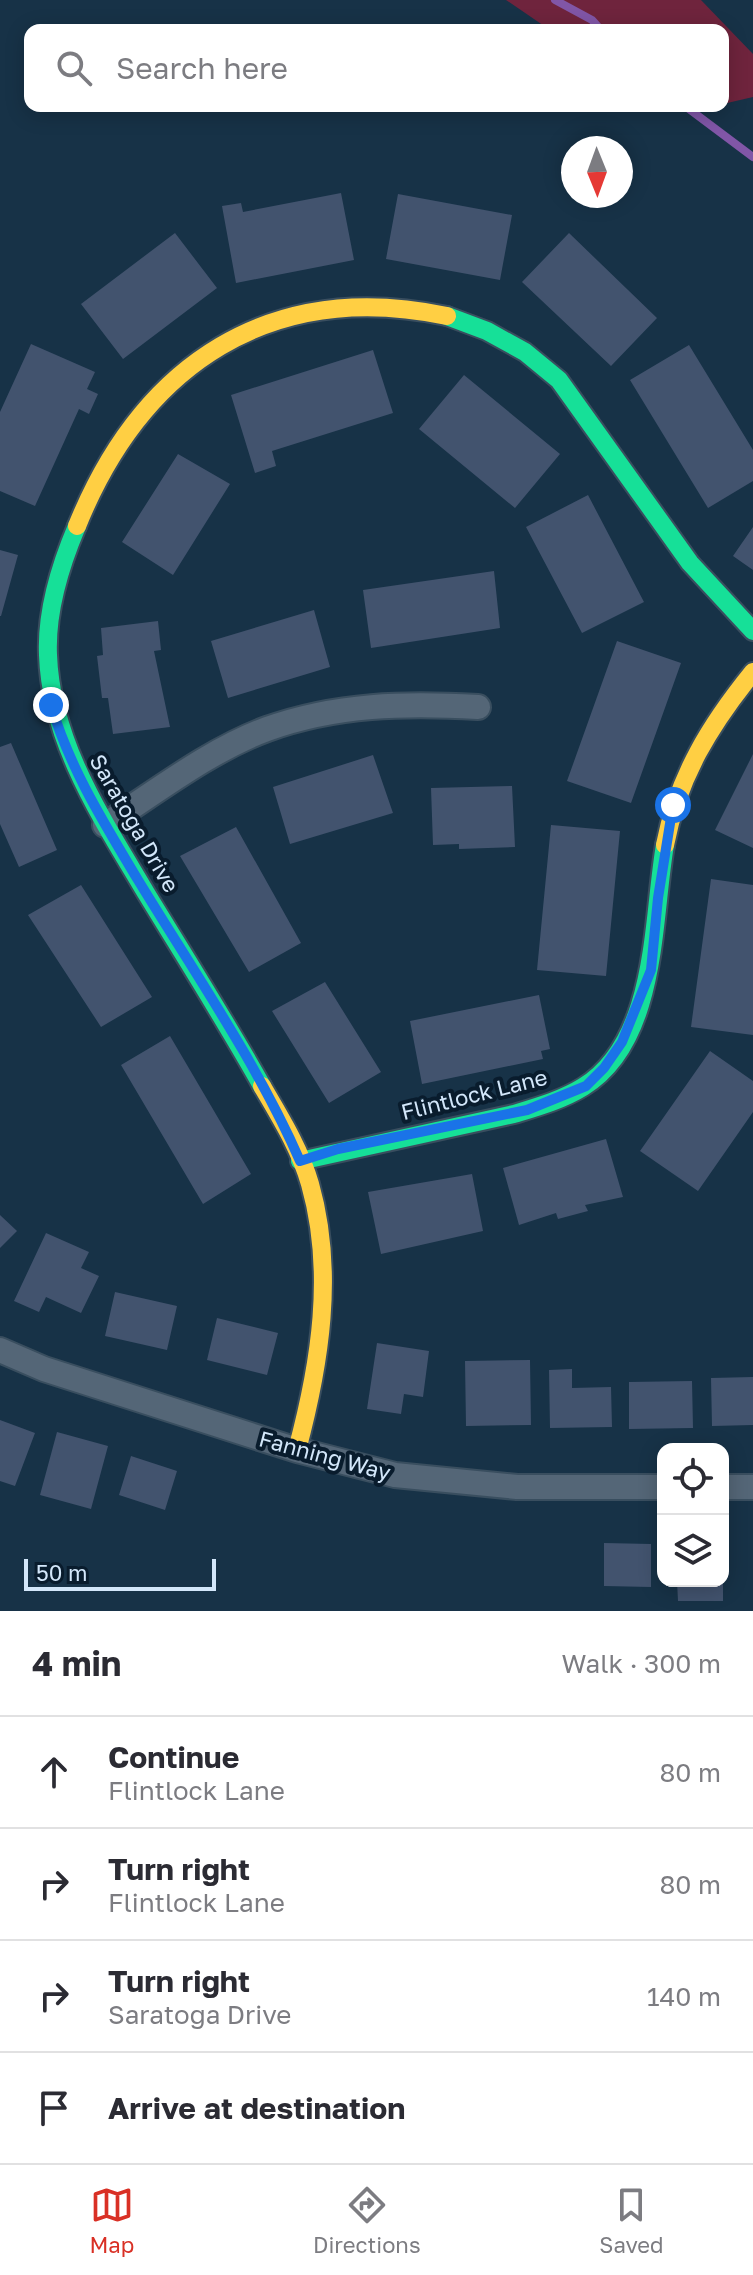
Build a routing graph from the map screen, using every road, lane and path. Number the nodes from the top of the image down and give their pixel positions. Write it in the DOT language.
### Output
graph roads {
  1 [pos="753,631"];
  2 [pos="753,672"];
  3 [pos="478,707"];
  4 [pos="105,825"];
  5 [pos="300,1161"];
  6 [pos="0,1350"];
  7 [pos="297,1450"];
  8 [pos="657,1487"];
  9 [pos="729,1487"];
  10 [pos="753,1487"];
  1 -- 4 [label="street, Saratoga Drive"];
  2 -- 5 [label="street, Flintlock Lane"];
  3 -- 4 [label="street"];
  4 -- 5 [label="street, Saratoga Drive"];
  5 -- 7 [label="street, Saratoga Drive"];
  6 -- 7 [label="street, Fanning Way"];
  7 -- 8 [label="street, Fanning Way"];
  9 -- 10 [label="street"];
}
